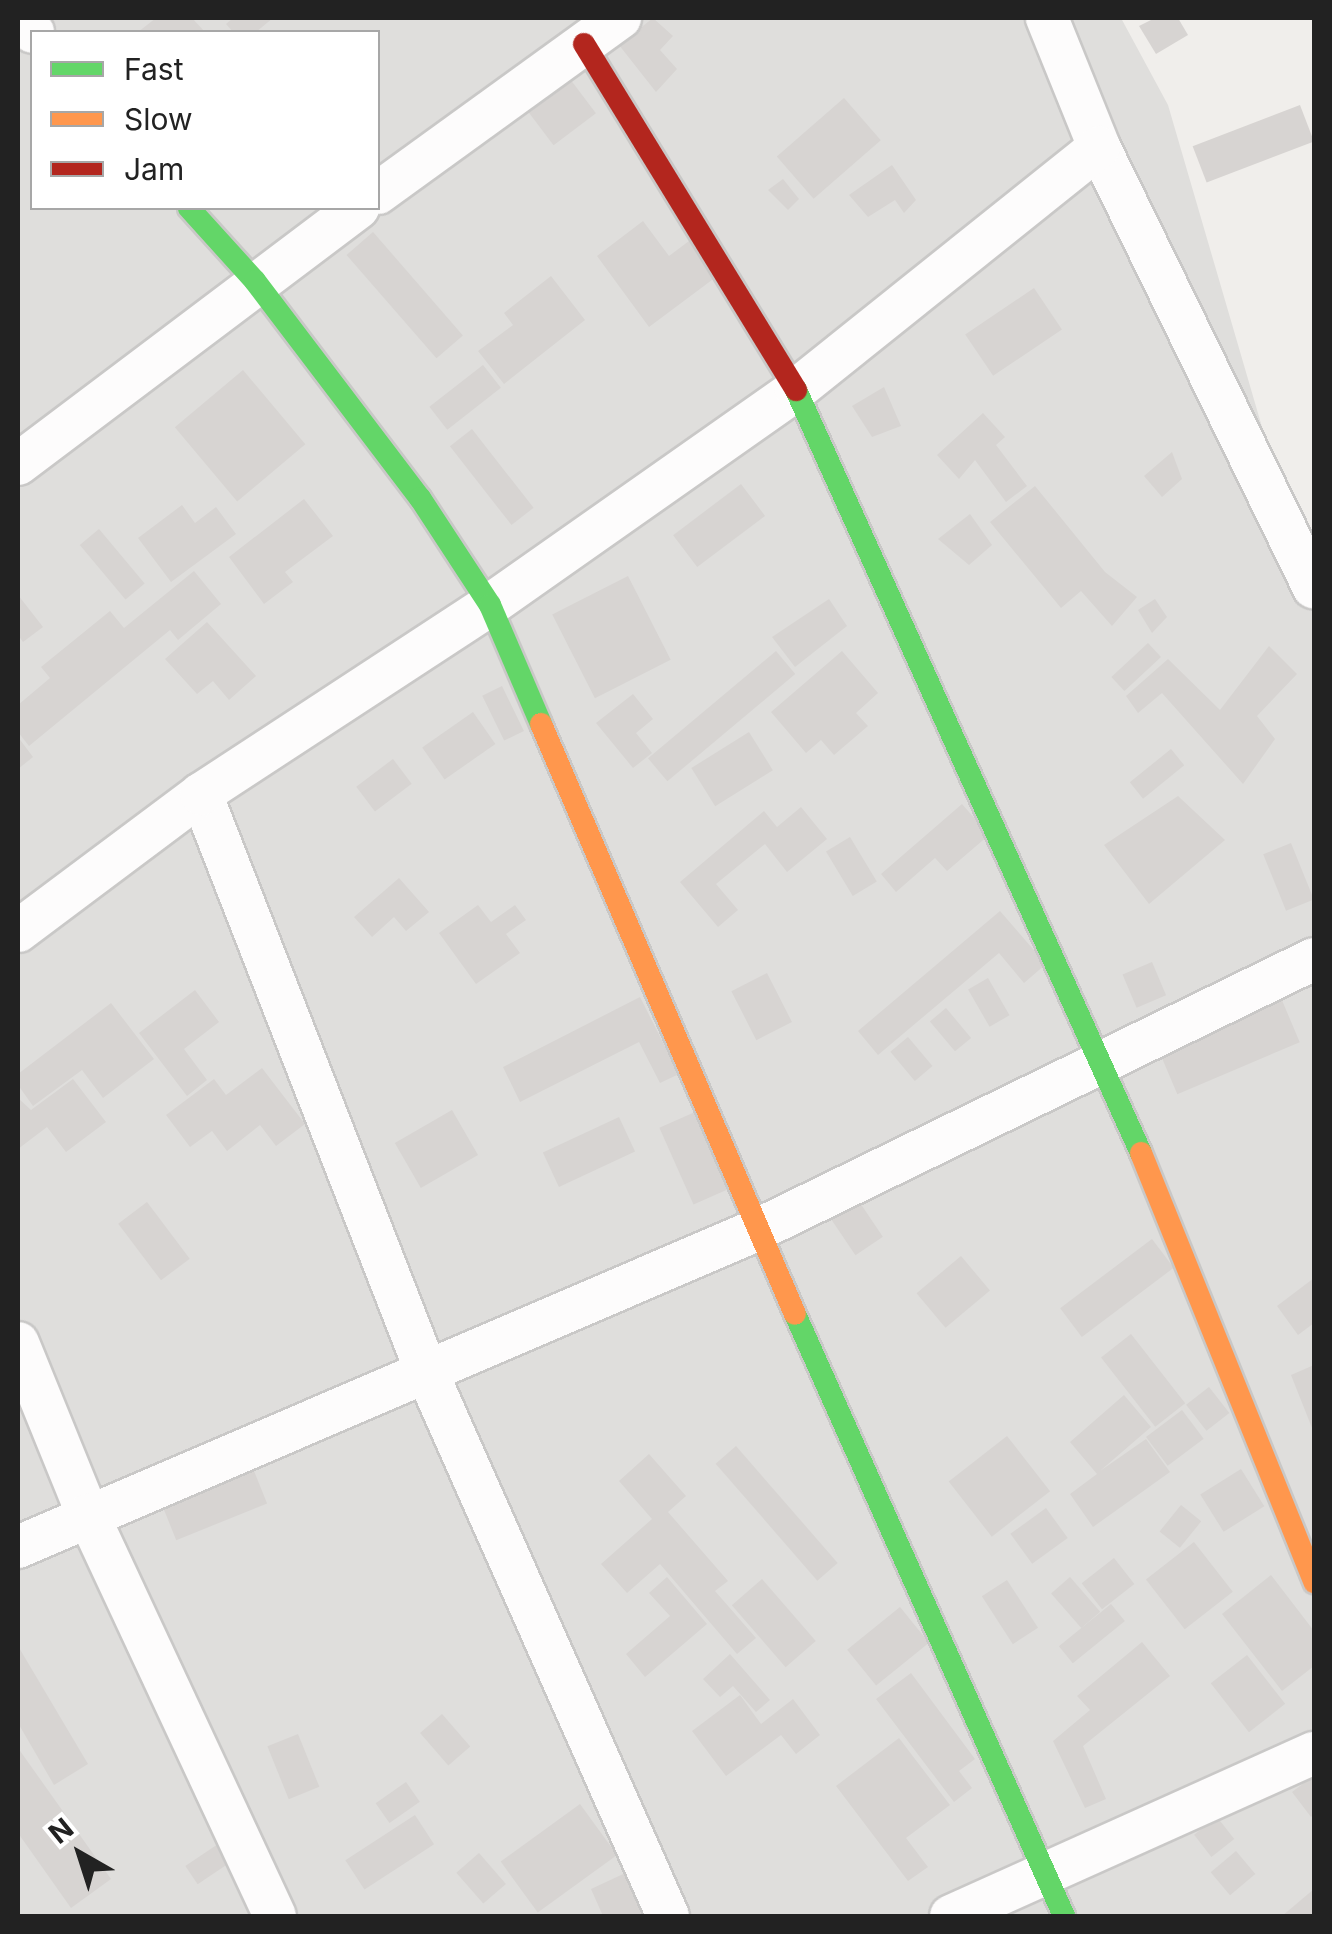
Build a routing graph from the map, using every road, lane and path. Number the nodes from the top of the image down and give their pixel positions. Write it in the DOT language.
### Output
graph roads {
  1 [pos="620,18"];
  2 [pos="1047,18"];
  3 [pos="584,44"];
  4 [pos="1098,147"];
  5 [pos="380,192"];
  6 [pos="191,210"];
  7 [pos="355,210"];
  8 [pos="255,282"];
  9 [pos="796,390"];
  10 [pos="18,464"];
  11 [pos="1314,587"];
  12 [pos="490,605"];
  13 [pos="201,794"];
  14 [pos="18,931"];
  15 [pos="1314,959"];
  16 [pos="1103,1059"];
  17 [pos="757,1230"];
  18 [pos="18,1343"];
  19 [pos="428,1373"];
  20 [pos="88,1515"];
  21 [pos="18,1547"];
  22 [pos="1314,1582"];
  23 [pos="1314,1754"];
  24 [pos="1048,1874"];
  25 [pos="276,1916"];
  26 [pos="668,1916"];
  27 [pos="951,1916"];
  28 [pos="1064,1916"];
  1 -- 3 [label="street"];
  2 -- 4 [label="street"];
  3 -- 5 [label="street"];
  3 -- 9 [label="street"];
  4 -- 9 [label="street"];
  4 -- 11 [label="street"];
  6 -- 8 [label="street"];
  7 -- 8 [label="street"];
  8 -- 10 [label="street"];
  8 -- 12 [label="street"];
  9 -- 12 [label="street"];
  9 -- 16 [label="street"];
  12 -- 13 [label="street"];
  12 -- 17 [label="street"];
  13 -- 14 [label="street"];
  13 -- 19 [label="street"];
  15 -- 16 [label="street"];
  16 -- 17 [label="street"];
  16 -- 22 [label="street"];
  17 -- 19 [label="street"];
  17 -- 24 [label="street"];
  18 -- 20 [label="street"];
  19 -- 20 [label="street"];
  19 -- 26 [label="street"];
  20 -- 21 [label="street"];
  20 -- 25 [label="street"];
  23 -- 24 [label="street"];
  24 -- 27 [label="street"];
  24 -- 28 [label="street"];
}
